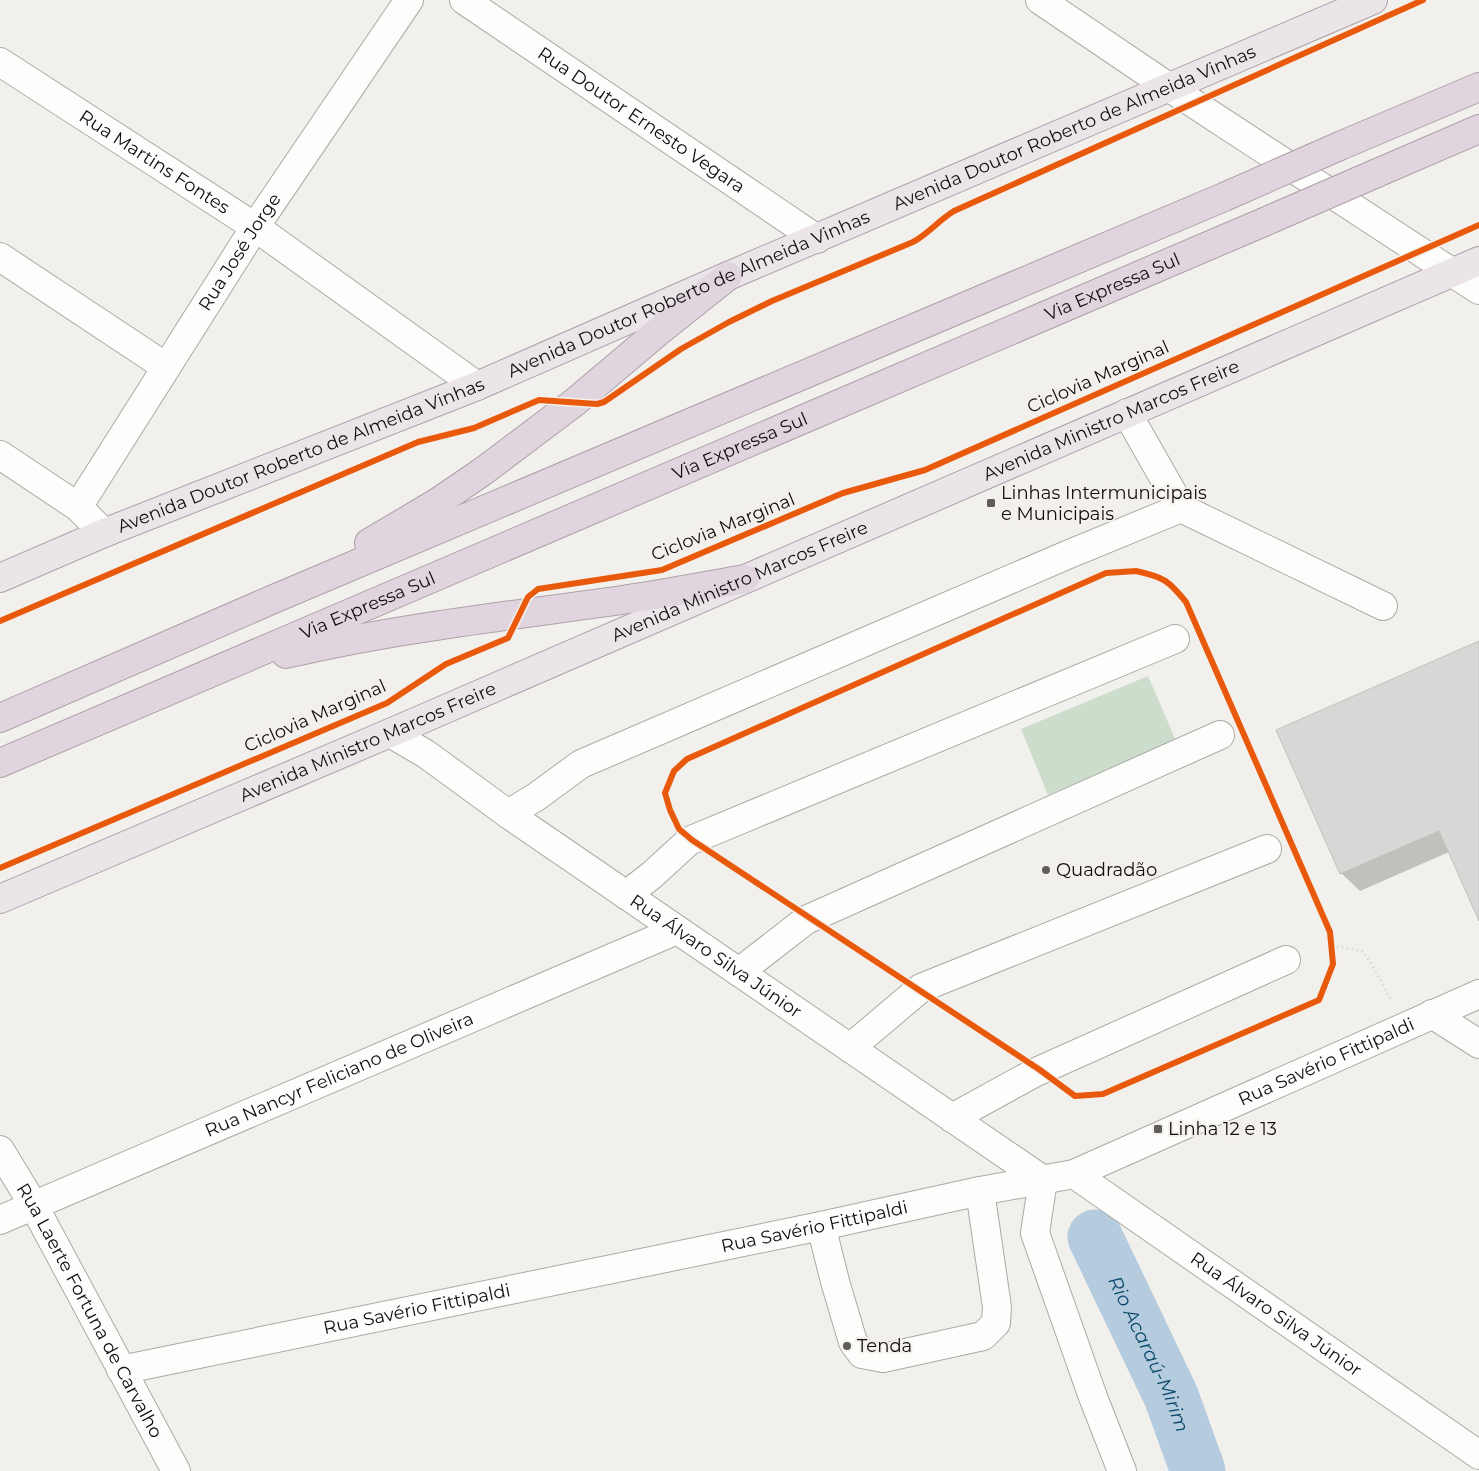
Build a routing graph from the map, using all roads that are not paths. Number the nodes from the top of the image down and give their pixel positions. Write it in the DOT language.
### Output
graph roads {
  1 [pos="409,0"];
  2 [pos="464,0"];
  3 [pos="1040,0"];
  4 [pos="1373,0"];
  5 [pos="0,62"];
  6 [pos="1479,87"];
  7 [pos="1170,88"];
  8 [pos="1479,129"];
  9 [pos="255,228"];
  10 [pos="817,239"];
  11 [pos="0,257"];
  12 [pos="1479,261"];
  13 [pos="1453,273"];
  14 [pos="728,276"];
  15 [pos="1479,290"];
  16 [pos="166,367"];
  17 [pos="477,386"];
  18 [pos="1127,413"];
  19 [pos="0,455"];
  20 [pos="78,507"];
  21 [pos="1181,508"];
  22 [pos="104,533"];
  23 [pos="0,578"];
  24 [pos="745,579"];
  25 [pos="276,598"];
  26 [pos="1383,606"];
  27 [pos="1174,639"];
  28 [pos="214,671"];
  29 [pos="0,718"];
  30 [pos="390,733"];
  31 [pos="1220,735"];
  32 [pos="0,763"];
  33 [pos="508,814"];
  34 [pos="1267,849"];
  35 [pos="626,895"];
  36 [pos="0,899"];
  37 [pos="677,930"];
  38 [pos="1286,960"];
  39 [pos="739,972"];
  40 [pos="1479,994"];
  41 [pos="1432,1014"];
  42 [pos="1479,1044"];
  43 [pos="850,1048"];
  44 [pos="952,1118"];
  45 [pos="0,1150"];
  46 [pos="1074,1174"];
  47 [pos="1043,1180"];
  48 [pos="980,1191"];
  49 [pos="34,1206"];
  50 [pos="0,1220"];
  51 [pos="821,1226"];
  52 [pos="121,1370"];
  53 [pos="1479,1455"];
  54 [pos="172,1470"];
  55 [pos="1122,1471"];
  1 -- 9 [label="street, Rua José Jorge"];
  2 -- 10 [label="street, Rua Doutor Ernesto Vegara"];
  3 -- 7 [label="street"];
  4 -- 7 [label="main road, Avenida Doutor Roberto de Almeida Vinhas"];
  5 -- 9 [label="street, Rua Martins Fontes"];
  6 -- 25 [label="highway, bridge"];
  7 -- 10 [label="main road, Avenida Doutor Roberto de Almeida Vinhas"];
  7 -- 13 [label="street"];
  8 -- 28 [label="highway, Via Expressa Sul, bridge"];
  9 -- 16 [label="street, Rua José Jorge"];
  9 -- 17 [label="street, Rua Martins Fontes"];
  10 -- 14 [label="main road, Avenida Doutor Roberto de Almeida Vinhas"];
  11 -- 16 [label="street"];
  12 -- 13 [label="main road, Avenida Ministro Marcos Freire"];
  13 -- 15 [label="street"];
  13 -- 18 [label="main road, Avenida Ministro Marcos Freire"];
  14 -- 17 [label="main road, Avenida Doutor Roberto de Almeida Vinhas"];
  14 -- 25 [label="highway"];
  16 -- 20 [label="street, Rua José Jorge"];
  17 -- 22 [label="main road, Avenida Doutor Roberto de Almeida Vinhas"];
  18 -- 21 [label="street"];
  18 -- 24 [label="main road, Avenida Ministro Marcos Freire"];
  19 -- 20 [label="street"];
  20 -- 22 [label="street"];
  21 -- 26 [label="street"];
  21 -- 33 [label="street"];
  22 -- 23 [label="main road, Avenida Doutor Roberto de Almeida Vinhas"];
  24 -- 28 [label="highway"];
  24 -- 30 [label="main road, Avenida Ministro Marcos Freire"];
  25 -- 29 [label="highway"];
  27 -- 35 [label="street"];
  28 -- 32 [label="highway, Via Expressa Sul"];
  30 -- 33 [label="street, Rua Álvaro Silva Júnior"];
  30 -- 36 [label="main road, Avenida Ministro Marcos Freire"];
  31 -- 39 [label="street"];
  33 -- 35 [label="street, Rua Álvaro Silva Júnior"];
  34 -- 43 [label="street"];
  35 -- 37 [label="street, Rua Álvaro Silva Júnior"];
  37 -- 39 [label="street, Rua Álvaro Silva Júnior"];
  37 -- 49 [label="street, Rua Nancyr Feliciano de Oliveira"];
  38 -- 44 [label="street"];
  39 -- 43 [label="street, Rua Álvaro Silva Júnior"];
  40 -- 41 [label="street, Rua Savério Fittipaldi"];
  41 -- 42 [label="street"];
  41 -- 46 [label="street, Rua Savério Fittipaldi"];
  43 -- 44 [label="street, Rua Álvaro Silva Júnior"];
  44 -- 47 [label="street, Rua Álvaro Silva Júnior"];
  45 -- 49 [label="street, Rua Laerte Fortuna de Carvalho"];
  46 -- 47 [label="street, Rua Savério Fittipaldi"];
  46 -- 53 [label="street, Rua Álvaro Silva Júnior"];
  47 -- 48 [label="street, Rua Savério Fittipaldi"];
  47 -- 55 [label="street"];
  48 -- 51 [label="street, Rua Savério Fittipaldi"];
  48 -- 51 [label="street"];
  49 -- 50 [label="street, Rua Nancyr Feliciano de Oliveira"];
  49 -- 52 [label="street, Rua Laerte Fortuna de Carvalho"];
  51 -- 52 [label="street, Rua Savério Fittipaldi"];
  52 -- 54 [label="street, Rua Laerte Fortuna de Carvalho"];
}
